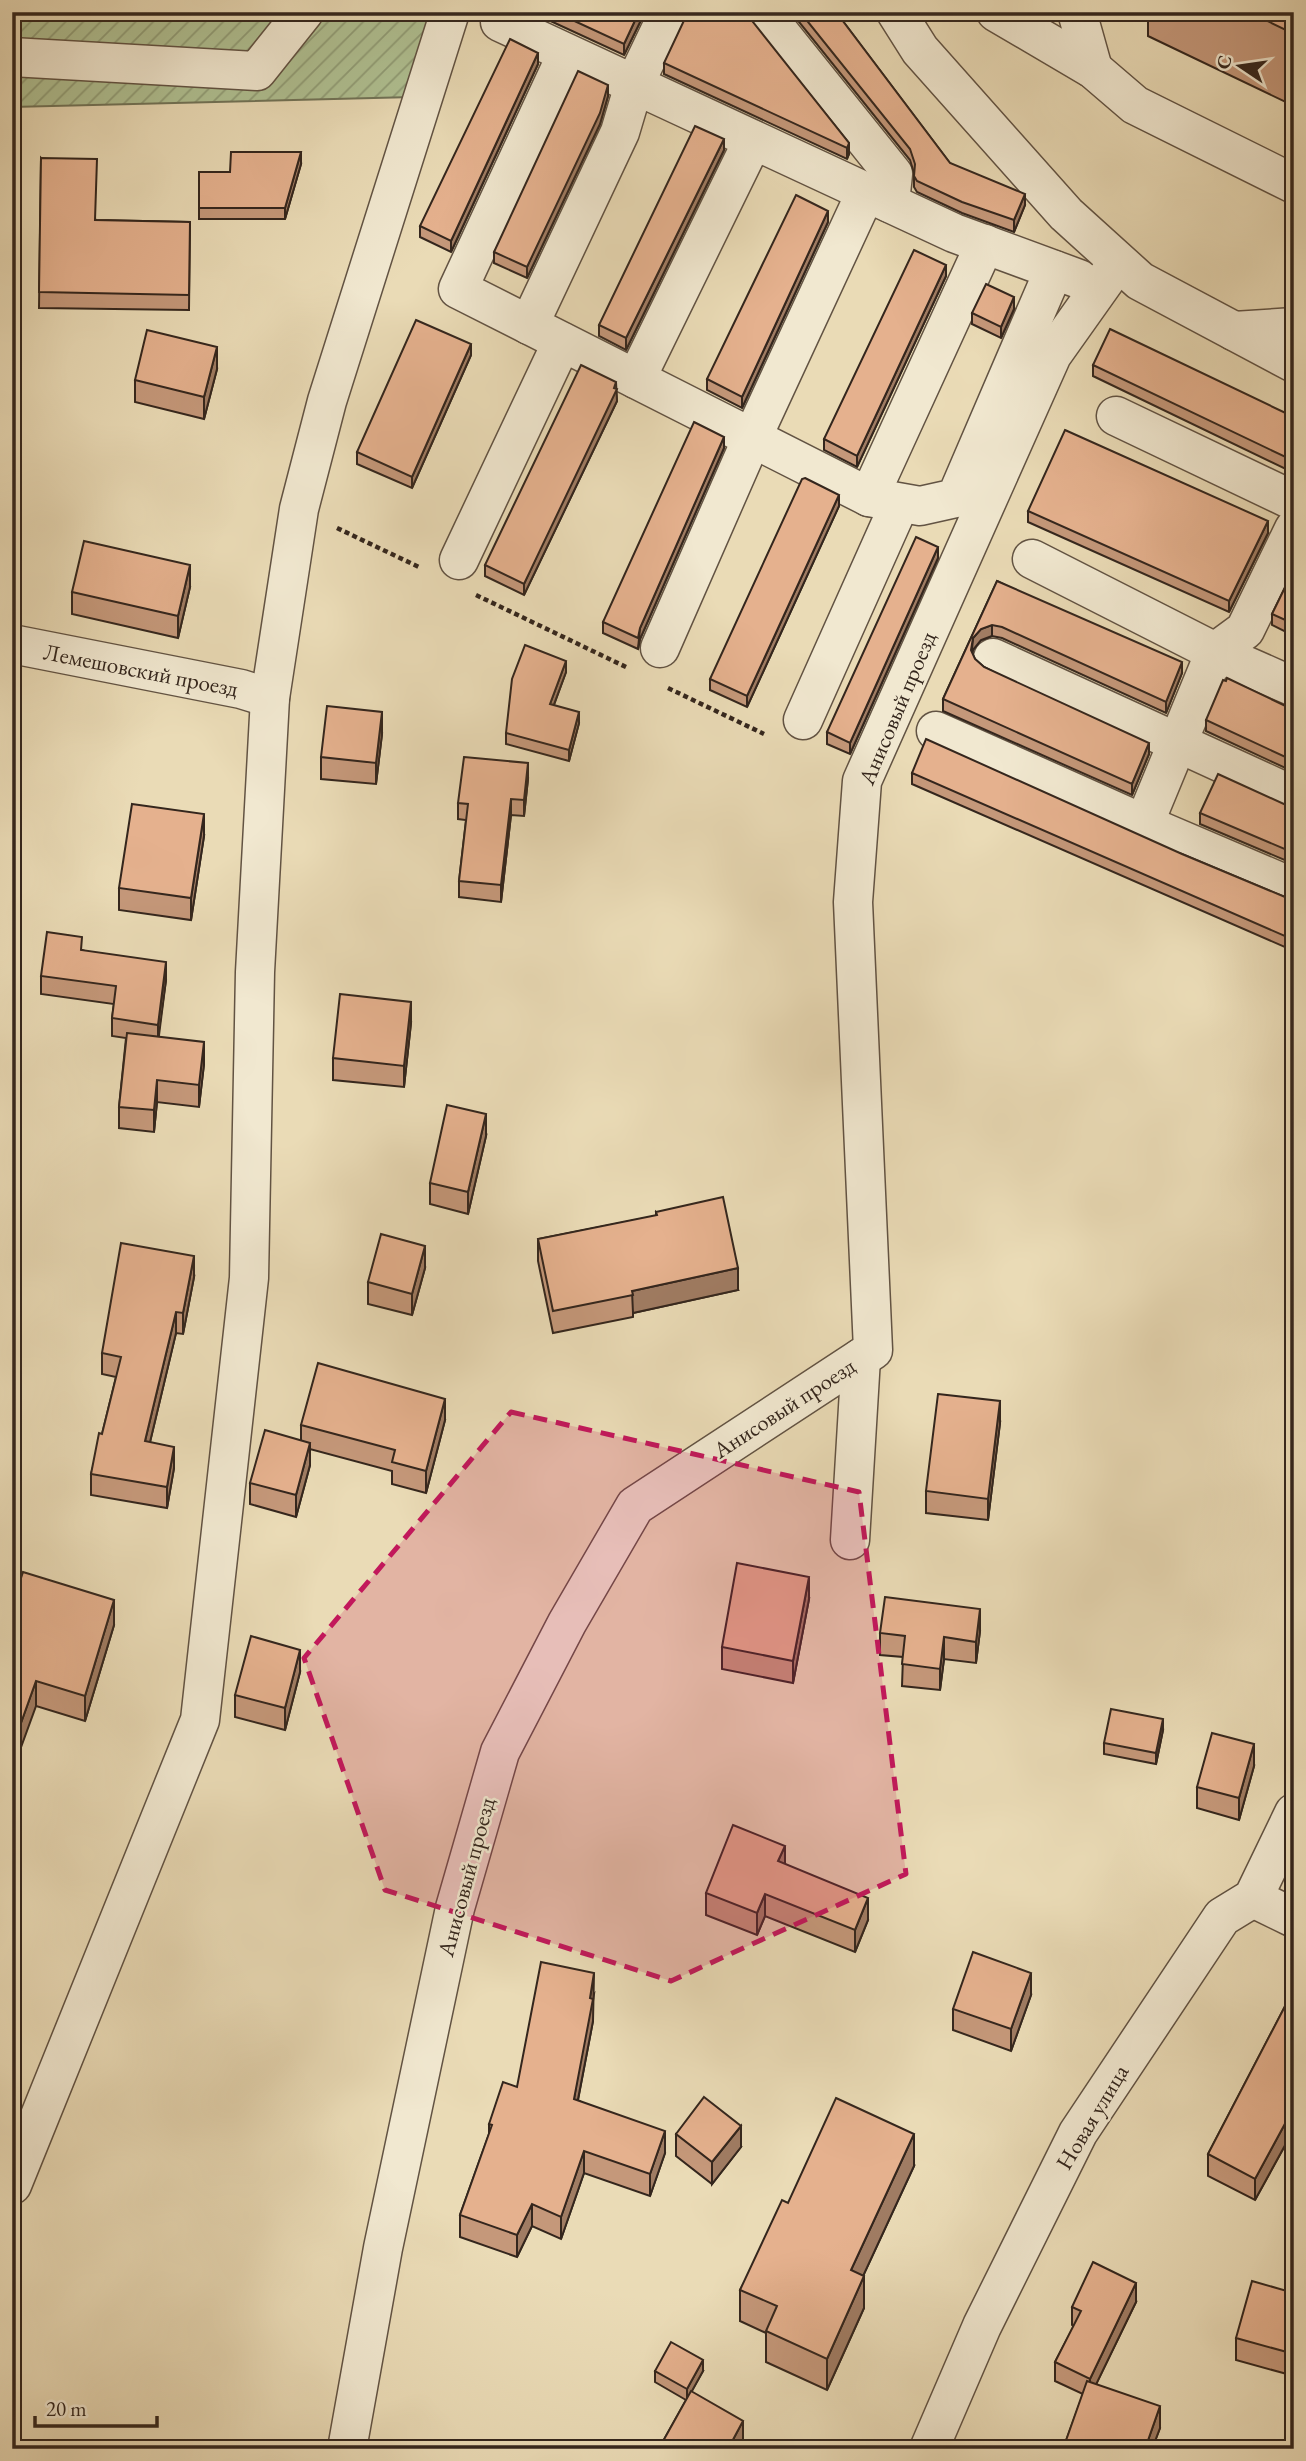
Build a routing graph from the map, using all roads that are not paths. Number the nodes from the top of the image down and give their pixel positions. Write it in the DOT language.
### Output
graph roads {
  1 [pos="303,12"];
  2 [pos="450,12"];
  3 [pos="669,12"];
  4 [pos="763,12"];
  5 [pos="895,12"];
  6 [pos="996,12"];
  7 [pos="1077,12"];
  8 [pos="525,24"];
  9 [pos="567,54"];
  10 [pos="12,57"];
  11 [pos="1093,69"];
  12 [pos="634,85"];
  13 [pos="752,140"];
  14 [pos="1294,184"];
  15 [pos="878,198"];
  16 [pos="985,244"];
  17 [pos="1054,270"];
  18 [pos="1110,274"];
  19 [pos="1294,327"];
  20 [pos="1234,331"];
  21 [pos="545,334"];
  22 [pos="1294,363"];
  23 [pos="636,379"];
  24 [pos="1116,416"];
  25 [pos="752,438"];
  26 [pos="884,500"];
  27 [pos="1294,501"];
  28 [pos="1294,529"];
  29 [pos="1032,559"];
  30 [pos="452,575"];
  31 [pos="12,644"];
  32 [pos="1215,652"];
  33 [pos="993,658"];
  34 [pos="653,668"];
  35 [pos="1294,688"];
  36 [pos="270,698"];
  37 [pos="789,730"];
  38 [pos="936,731"];
  39 [pos="1178,743"];
  40 [pos="1294,796"];
  41 [pos="1144,824"];
  42 [pos="1294,888"];
  43 [pos="861,1358"];
  44 [pos="850,1540"];
  45 [pos="1294,1813"];
  46 [pos="1253,1898"];
  47 [pos="1294,1918"];
  48 [pos="12,2185"];
  49 [pos="347,2449"];
  50 [pos="929,2449"];
  1 -- 10 [label="street"];
  2 -- 36 [label="street"];
  3 -- 12 [label="street"];
  4 -- 15 [label="street"];
  5 -- 18 [label="street"];
  6 -- 11 [label="street"];
  7 -- 11 [label="street"];
  8 -- 9 [label="street"];
  9 -- 12 [label="street"];
  9 -- 21 [label="street"];
  11 -- 14 [label="street"];
  12 -- 13 [label="street"];
  12 -- 21 [label="street"];
  13 -- 15 [label="street"];
  13 -- 23 [label="street"];
  15 -- 16 [label="street"];
  15 -- 25 [label="street"];
  16 -- 17 [label="street"];
  16 -- 26 [label="street"];
  17 -- 18 [label="street"];
  17 -- 26 [label="street"];
  18 -- 20 [label="street"];
  18 -- 43 [label="street, Анисовый проезд"];
  19 -- 20 [label="street"];
  20 -- 22 [label="street"];
  21 -- 23 [label="street"];
  21 -- 30 [label="street"];
  23 -- 25 [label="street"];
  24 -- 27 [label="street"];
  25 -- 26 [label="street"];
  25 -- 34 [label="street"];
  26 -- 37 [label="street"];
  28 -- 32 [label="street"];
  29 -- 32 [label="street"];
  31 -- 36 [label="street, Лемешовский проезд"];
  32 -- 35 [label="street"];
  32 -- 39 [label="street"];
  33 -- 39 [label="street"];
  36 -- 48 [label="street"];
  38 -- 41 [label="street"];
  39 -- 40 [label="street"];
  39 -- 41 [label="street"];
  41 -- 42 [label="street"];
  43 -- 44 [label="street"];
  43 -- 49 [label="street, Анисовый проезд"];
  45 -- 46 [label="street"];
  46 -- 47 [label="street"];
  46 -- 50 [label="street, Новая улица"];
}
